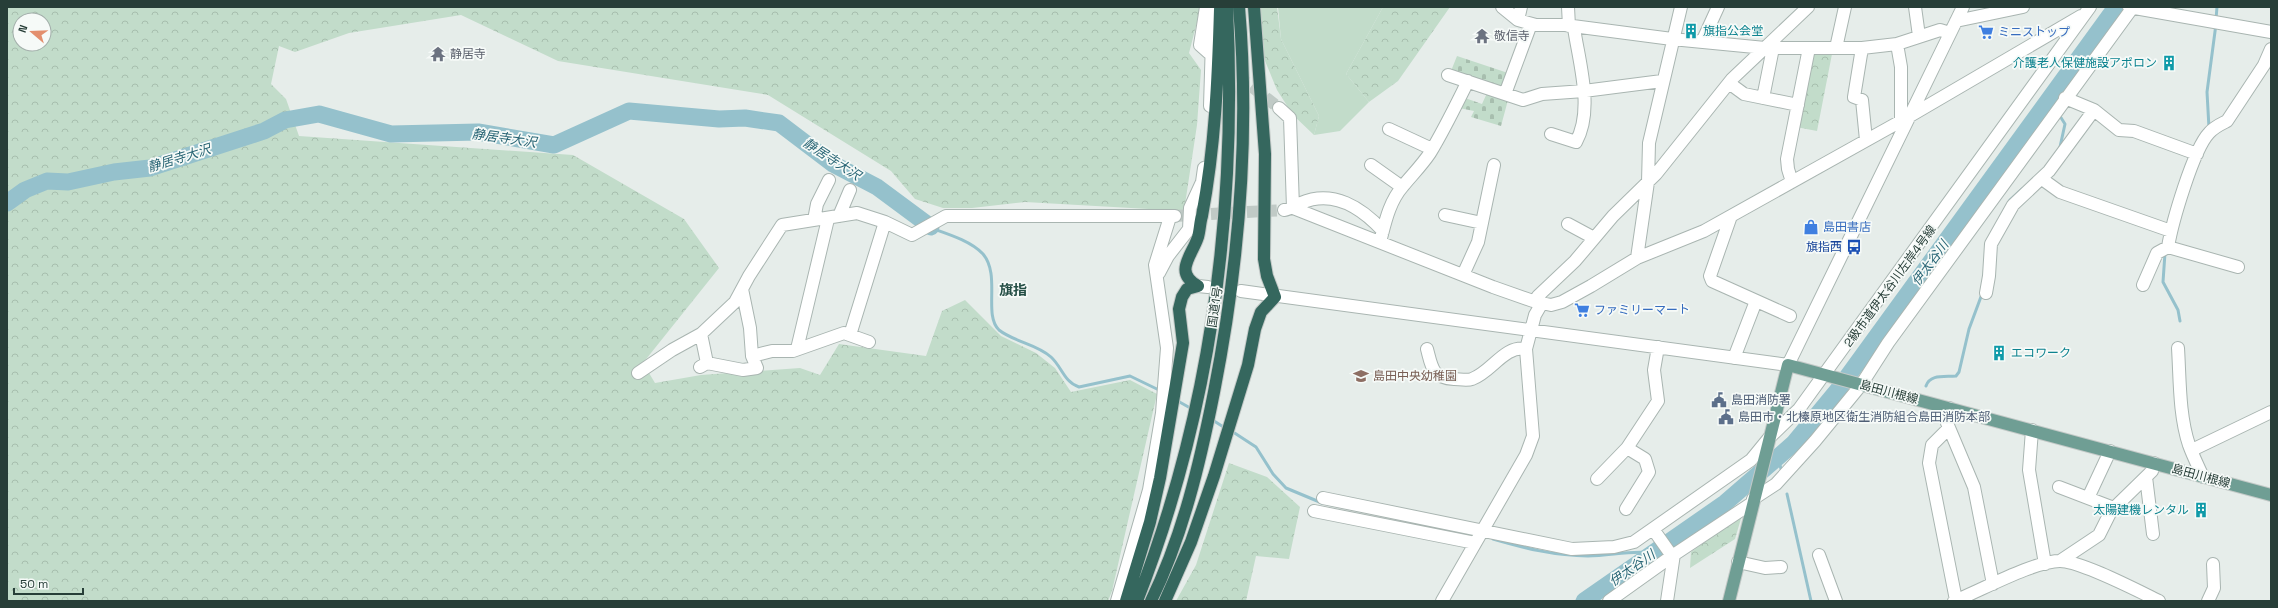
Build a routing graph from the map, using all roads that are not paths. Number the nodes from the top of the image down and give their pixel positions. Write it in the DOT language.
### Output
graph roads {
  1 [pos="1206,7"];
  2 [pos="1213,7"];
  3 [pos="1220,7"];
  4 [pos="1228,7"];
  5 [pos="1239,7"];
  6 [pos="1254,7"];
  7 [pos="1502,7"];
  8 [pos="1521,7"];
  9 [pos="1568,7"];
  10 [pos="1681,7"];
  11 [pos="1718,7"];
  12 [pos="1808,7"];
  13 [pos="1845,7"];
  14 [pos="1915,7"];
  15 [pos="1963,7"];
  16 [pos="2023,7"];
  17 [pos="2131,7"];
  18 [pos="2088,10"];
  19 [pos="1518,20"];
  20 [pos="1956,21"];
  21 [pos="1532,24"];
  22 [pos="1572,27"];
  23 [pos="2271,32"];
  24 [pos="1950,33"];
  25 [pos="1919,36"];
  26 [pos="1672,40"];
  27 [pos="1702,42"];
  28 [pos="1897,44"];
  29 [pos="1769,48"];
  30 [pos="1809,48"];
  31 [pos="1836,48"];
  32 [pos="1862,48"];
  33 [pos="2271,49"];
  34 [pos="1209,53"];
  35 [pos="1448,75"];
  36 [pos="1468,80"];
  37 [pos="1662,81"];
  38 [pos="1729,83"];
  39 [pos="1584,92"];
  40 [pos="1505,94"];
  41 [pos="1763,98"];
  42 [pos="2065,98"];
  43 [pos="1798,105"];
  44 [pos="1278,108"];
  45 [pos="2094,110"];
  46 [pos="1905,118"];
  47 [pos="1389,129"];
  48 [pos="1552,134"];
  49 [pos="1866,140"];
  50 [pos="1432,149"];
  51 [pos="2197,154"];
  52 [pos="1370,164"];
  53 [pos="1494,165"];
  54 [pos="2042,179"];
  55 [pos="829,180"];
  56 [pos="1648,182"];
  57 [pos="1792,182"];
  58 [pos="1402,187"];
  59 [pos="850,190"];
  60 [pos="1289,209"];
  61 [pos="1445,215"];
  62 [pos="1731,216"];
  63 [pos="834,217"];
  64 [pos="814,220"];
  65 [pos="885,222"];
  66 [pos="1482,223"];
  67 [pos="1568,224"];
  68 [pos="2171,231"];
  69 [pos="1382,237"];
  70 [pos="1594,238"];
  71 [pos="2168,247"];
  72 [pos="1637,258"];
  73 [pos="2238,267"];
  74 [pos="1463,275"];
  75 [pos="1156,278"];
  76 [pos="2143,285"];
  77 [pos="742,289"];
  78 [pos="1241,291"];
  79 [pos="1986,293"];
  80 [pos="1275,297"];
  81 [pos="1756,301"];
  82 [pos="1539,302"];
  83 [pos="1790,316"];
  84 [pos="1530,330"];
  85 [pos="701,334"];
  86 [pos="850,336"];
  87 [pos="869,342"];
  88 [pos="1658,347"];
  89 [pos="2178,348"];
  90 [pos="797,349"];
  91 [pos="1427,349"];
  92 [pos="1526,349"];
  93 [pos="752,356"];
  94 [pos="1734,358"];
  95 [pos="1788,365"];
  96 [pos="638,373"];
  97 [pos="1826,375"];
  98 [pos="1859,384"];
  99 [pos="1949,408"];
  100 [pos="2271,412"];
  101 [pos="1949,428"];
  102 [pos="2032,430"];
  103 [pos="1769,438"];
  104 [pos="1627,448"];
  105 [pos="2192,450"];
  106 [pos="2110,451"];
  107 [pos="2154,463"];
  108 [pos="2203,476"];
  109 [pos="2146,477"];
  110 [pos="1597,479"];
  111 [pos="2059,487"];
  112 [pos="2271,495"];
  113 [pos="1323,498"];
  114 [pos="2088,498"];
  115 [pos="1753,499"];
  116 [pos="2114,508"];
  117 [pos="1626,509"];
  118 [pos="1314,511"];
  119 [pos="1653,529"];
  120 [pos="1483,530"];
  121 [pos="2153,534"];
  122 [pos="1475,543"];
  123 [pos="1673,555"];
  124 [pos="1819,555"];
  125 [pos="2060,561"];
  126 [pos="1738,562"];
  127 [pos="2045,564"];
  128 [pos="2213,564"];
  129 [pos="1781,567"];
  130 [pos="1993,584"];
  131 [pos="1117,601"];
  132 [pos="1126,601"];
  133 [pos="1137,601"];
  134 [pos="1151,601"];
  135 [pos="1165,601"];
  136 [pos="1442,601"];
  137 [pos="1609,601"];
  138 [pos="1667,601"];
  139 [pos="1728,601"];
  140 [pos="1836,601"];
  141 [pos="1955,601"];
  142 [pos="2159,601"];
  143 [pos="2208,601"];
  1 -- 34 [label="street"];
  2 -- 75 [label="street"];
  3 -- 132 [label="highway"];
  4 -- 133 [label="highway, 国道1号"];
  5 -- 134 [label="highway, 国道1号"];
  6 -- 80 [label="highway"];
  7 -- 19 [label="street"];
  8 -- 19 [label="street"];
  9 -- 22 [label="street"];
  10 -- 26 [label="street"];
  11 -- 27 [label="street"];
  12 -- 29 [label="street"];
  13 -- 31 [label="street"];
  14 -- 25 [label="street"];
  15 -- 20 [label="street"];
  16 -- 20 [label="street"];
  17 -- 23 [label="street"];
  17 -- 42 [label="street"];
  18 -- 46 [label="street"];
  18 -- 97 [label="street, 2級市道伊太谷川左岸4号線"];
  19 -- 21 [label="street"];
  20 -- 24 [label="street"];
  21 -- 22 [label="street"];
  21 -- 40 [label="street"];
  22 -- 26 [label="street"];
  22 -- 39 [label="street"];
  24 -- 25 [label="street"];
  24 -- 46 [label="street"];
  25 -- 28 [label="street"];
  26 -- 27 [label="street"];
  26 -- 37 [label="street"];
  27 -- 29 [label="street"];
  28 -- 32 [label="street"];
  28 -- 46 [label="street"];
  29 -- 30 [label="street"];
  29 -- 38 [label="street"];
  29 -- 41 [label="street"];
  30 -- 31 [label="street"];
  30 -- 43 [label="street"];
  31 -- 32 [label="street"];
  32 -- 49 [label="street"];
  33 -- 51 [label="street"];
  35 -- 36 [label="street"];
  36 -- 40 [label="street"];
  36 -- 50 [label="street"];
  37 -- 39 [label="street"];
  37 -- 56 [label="street"];
  38 -- 41 [label="street"];
  38 -- 56 [label="street"];
  39 -- 40 [label="street"];
  39 -- 48 [label="street"];
  41 -- 43 [label="street"];
  42 -- 45 [label="street"];
  42 -- 98 [label="street"];
  43 -- 57 [label="street"];
  44 -- 60 [label="street"];
  45 -- 51 [label="street"];
  45 -- 54 [label="street"];
  46 -- 49 [label="street"];
  46 -- 95 [label="street"];
  47 -- 50 [label="street"];
  49 -- 57 [label="street"];
  50 -- 58 [label="street"];
  51 -- 68 [label="street"];
  52 -- 58 [label="street"];
  53 -- 66 [label="street"];
  54 -- 68 [label="street"];
  54 -- 79 [label="street"];
  55 -- 64 [label="street"];
  56 -- 70 [label="street"];
  56 -- 72 [label="street"];
  57 -- 62 [label="street"];
  58 -- 69 [label="street"];
  59 -- 63 [label="street"];
  60 -- 69 [label="street"];
  60 -- 69 [label="street"];
  61 -- 66 [label="street"];
  62 -- 72 [label="street"];
  62 -- 81 [label="street"];
  63 -- 64 [label="street"];
  63 -- 65 [label="street"];
  63 -- 90 [label="street"];
  64 -- 77 [label="street"];
  65 -- 75 [label="street"];
  65 -- 86 [label="street"];
  66 -- 74 [label="street"];
  67 -- 70 [label="street"];
  68 -- 71 [label="street"];
  69 -- 74 [label="street"];
  70 -- 82 [label="street"];
  71 -- 73 [label="street"];
  71 -- 76 [label="street"];
  72 -- 82 [label="street"];
  74 -- 82 [label="street"];
  75 -- 131 [label="street"];
  77 -- 85 [label="street"];
  77 -- 93 [label="street"];
  78 -- 80 [label="street"];
  80 -- 84 [label="street"];
  80 -- 135 [label="highway"];
  81 -- 83 [label="street"];
  81 -- 94 [label="street"];
  82 -- 84 [label="street"];
  84 -- 88 [label="street"];
  84 -- 92 [label="street"];
  85 -- 93 [label="street"];
  85 -- 96 [label="street"];
  86 -- 87 [label="street"];
  86 -- 90 [label="street"];
  88 -- 94 [label="street"];
  88 -- 104 [label="street"];
  89 -- 105 [label="street"];
  90 -- 93 [label="street"];
  91 -- 92 [label="street"];
  92 -- 120 [label="street"];
  94 -- 95 [label="street"];
  95 -- 97 [label="main road, 島田川根線"];
  95 -- 103 [label="main road"];
  97 -- 98 [label="main road, 島田川根線"];
  97 -- 103 [label="street, 2級市道伊太谷川左岸4号線"];
  98 -- 99 [label="main road, 島田川根線"];
  98 -- 115 [label="street"];
  99 -- 101 [label="street"];
  99 -- 102 [label="main road, 島田川根線"];
  100 -- 105 [label="street"];
  101 -- 130 [label="street"];
  101 -- 141 [label="street"];
  102 -- 106 [label="main road, 島田川根線"];
  102 -- 127 [label="street"];
  103 -- 115 [label="main road"];
  103 -- 119 [label="street, 2級市道伊太谷川左岸4号線"];
  104 -- 110 [label="street"];
  104 -- 117 [label="street"];
  105 -- 108 [label="street"];
  106 -- 107 [label="main road, 島田川根線"];
  106 -- 114 [label="street"];
  107 -- 108 [label="main road, 島田川根線"];
  107 -- 109 [label="street"];
  108 -- 112 [label="main road, 島田川根線"];
  109 -- 116 [label="street"];
  109 -- 121 [label="street"];
  111 -- 114 [label="street"];
  113 -- 120 [label="street, 2級市道伊太谷川左岸4号線"];
  114 -- 116 [label="street"];
  115 -- 123 [label="street"];
  115 -- 126 [label="main road"];
  116 -- 125 [label="street"];
  118 -- 122 [label="street"];
  119 -- 120 [label="street, 2級市道伊太谷川左岸4号線"];
  119 -- 123 [label="street"];
  120 -- 122 [label="street"];
  122 -- 136 [label="street"];
  123 -- 137 [label="street"];
  123 -- 138 [label="street"];
  124 -- 140 [label="street"];
  125 -- 127 [label="street"];
  125 -- 142 [label="street"];
  126 -- 129 [label="street"];
  126 -- 139 [label="main road"];
  127 -- 130 [label="street"];
  128 -- 143 [label="street"];
  130 -- 141 [label="street"];
}
